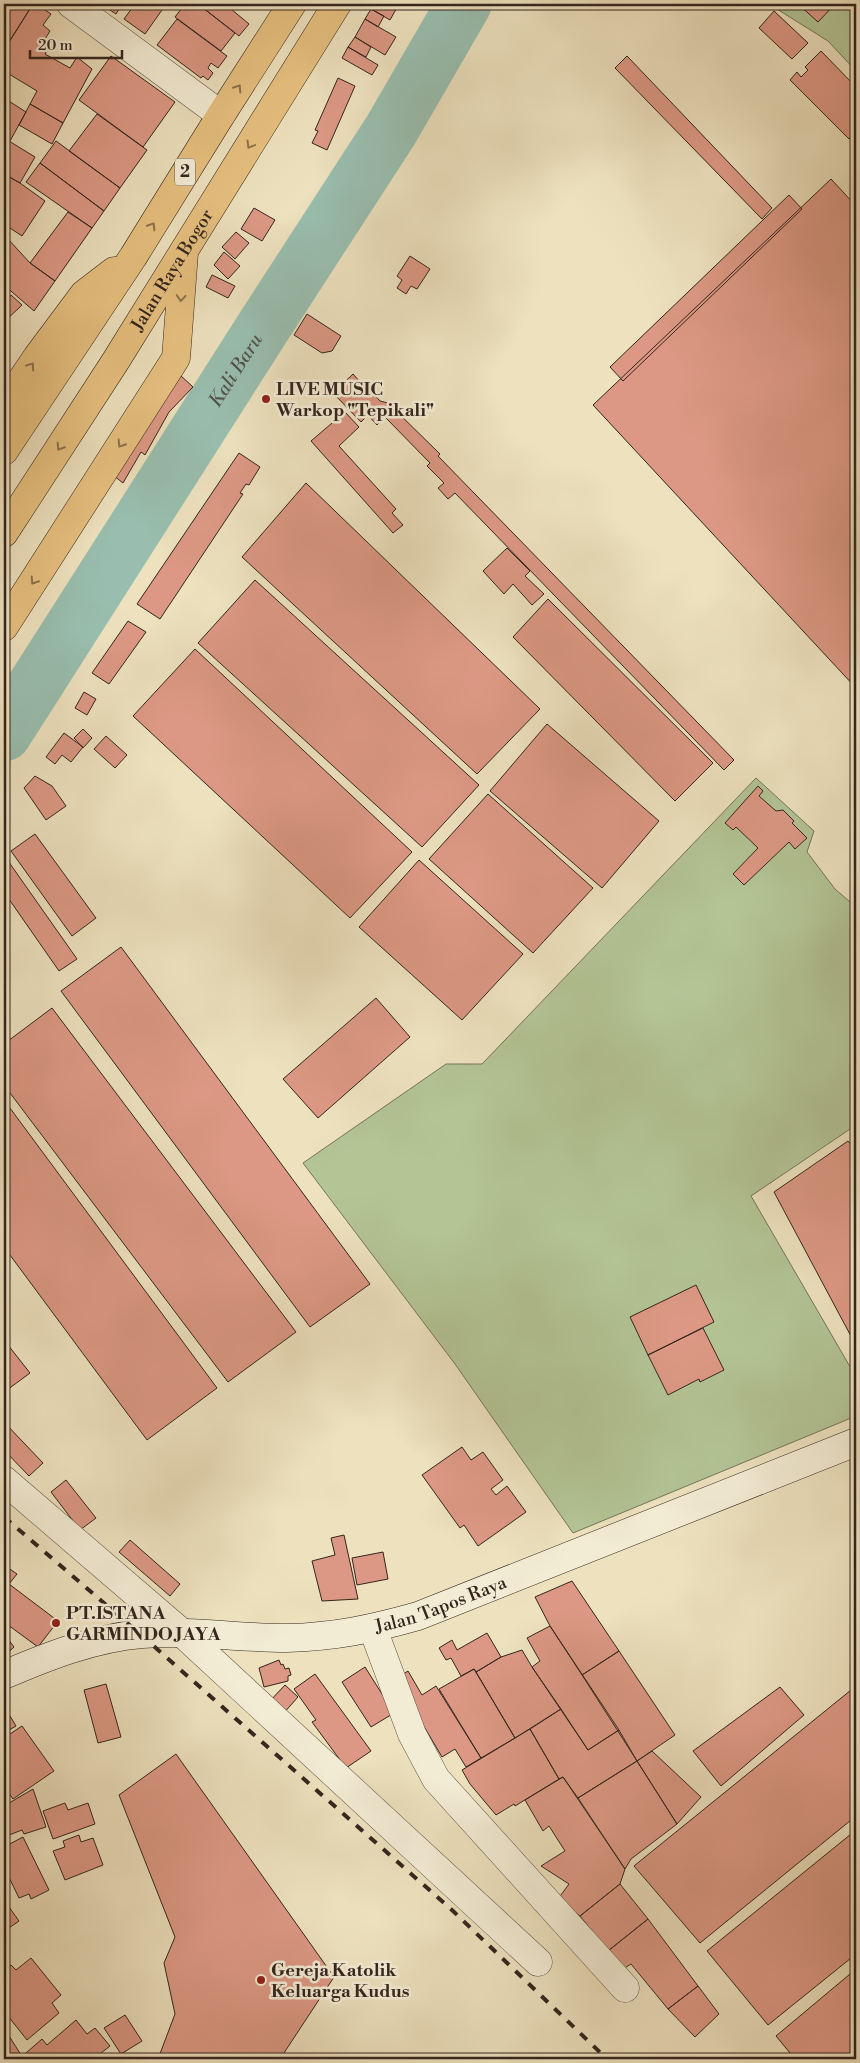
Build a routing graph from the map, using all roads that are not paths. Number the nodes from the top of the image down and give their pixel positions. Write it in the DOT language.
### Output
graph roads {
  1 [pos="71,4"];
  2 [pos="292,4"];
  3 [pos="337,4"];
  4 [pos="221,115"];
  5 [pos="199,150"];
  6 [pos="232,174"];
  7 [pos="184,249"];
  8 [pos="133,257"];
  9 [pos="4,406"];
  10 [pos="4,451"];
  11 [pos="4,533"];
  12 [pos="4,627"];
  13 [pos="856,1442"];
  14 [pos="4,1480"];
  15 [pos="372,1629"];
  16 [pos="181,1632"];
  17 [pos="4,1675"];
  18 [pos="538,1962"];
  19 [pos="625,1988"];
  1 -- 4 [label="street"];
  4 -- 2 [label="highway, 2, one-way"];
  3 -- 6 [label="highway, Jalan Raya Bogor / 2, one-way"];
  4 -- 5 [label="highway, 2"];
  5 -- 6 [label="highway"];
  8 -- 5 [label="highway, 2, one-way"];
  6 -- 7 [label="highway, Jalan Raya Bogor / 2"];
  7 -- 11 [label="highway, Jalan Raya Bogor / 2, one-way"];
  7 -- 12 [label="highway, one-way"];
  9 -- 8 [label="highway, one-way"];
  8 -- 10 [label="highway, 2"];
  13 -- 15 [label="street, Jalan Tapos Raya"];
  14 -- 16 [label="street"];
  15 -- 16 [label="street, Jalan Tapos Raya"];
  15 -- 19 [label="street"];
  16 -- 17 [label="street, Jalan Tapos Raya"];
  16 -- 18 [label="street"];
}
